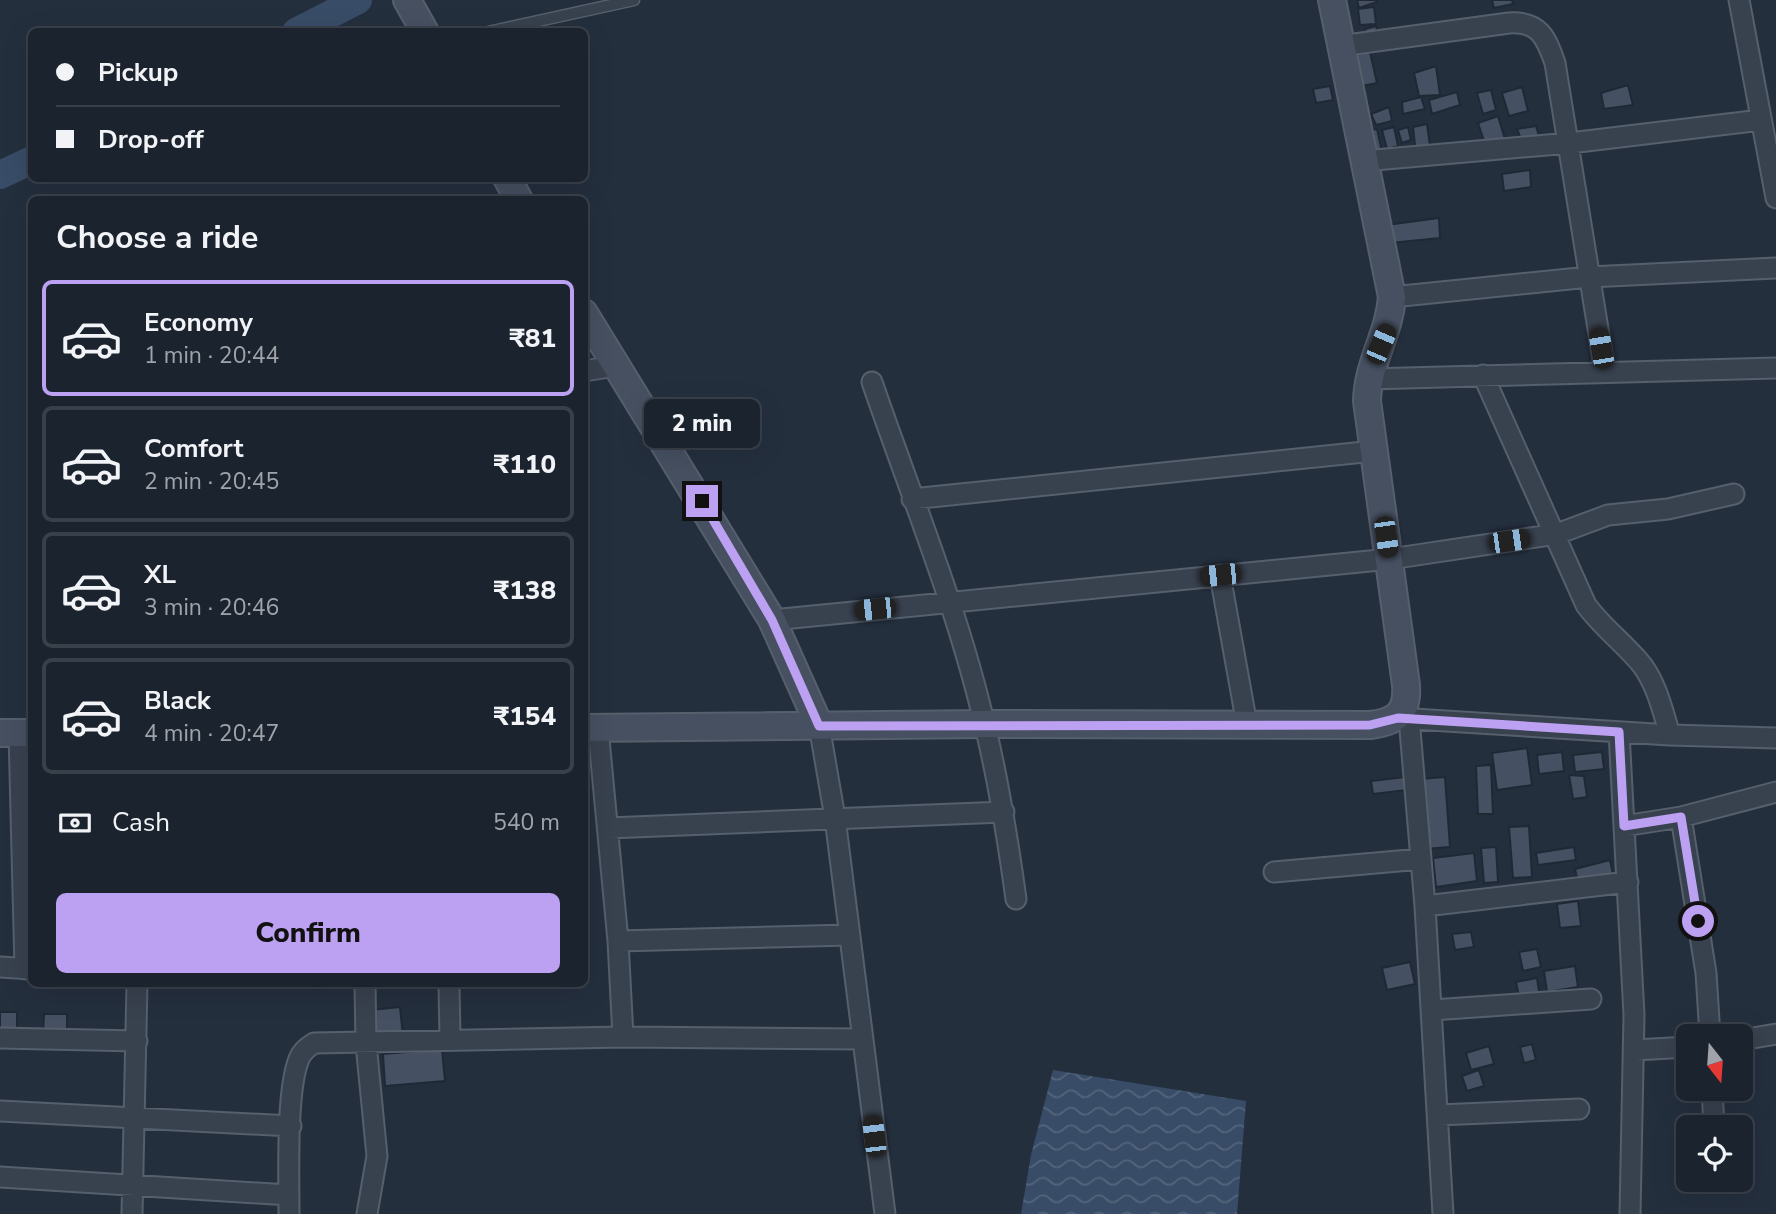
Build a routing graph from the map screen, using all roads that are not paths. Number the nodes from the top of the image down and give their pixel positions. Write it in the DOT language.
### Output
graph roads {
  1 [pos="634,0"];
  2 [pos="1332,0"];
  3 [pos="1739,0"];
  4 [pos="409,3"];
  5 [pos="423,28"];
  6 [pos="506,28"];
  7 [pos="1340,46"];
  8 [pos="1761,120"];
  9 [pos="1570,144"];
  10 [pos="1363,161"];
  11 [pos="1776,198"];
  12 [pos="1776,268"];
  13 [pos="1589,277"];
  14 [pos="1392,297"];
  15 [pos="588,320"];
  16 [pos="615,366"];
  17 [pos="1776,368"];
  18 [pos="588,370"];
  19 [pos="1605,372"];
  20 [pos="1483,375"];
  21 [pos="1368,379"];
  22 [pos="872,382"];
  23 [pos="1374,451"];
  24 [pos="1734,494"];
  25 [pos="912,499"];
  26 [pos="1557,534"];
  27 [pos="1390,559"];
  28 [pos="1220,575"];
  29 [pos="949,602"];
  30 [pos="772,620"];
  31 [pos="1403,718"];
  32 [pos="985,724"];
  33 [pos="1247,725"];
  34 [pos="819,726"];
  35 [pos="592,728"];
  36 [pos="1619,732"];
  37 [pos="17,733"];
  38 [pos="1670,736"];
  39 [pos="1776,738"];
  40 [pos="1776,792"];
  41 [pos="1003,813"];
  42 [pos="1681,817"];
  43 [pos="835,818"];
  44 [pos="1624,826"];
  45 [pos="608,828"];
  46 [pos="1421,859"];
  47 [pos="1274,872"];
  48 [pos="1628,882"];
  49 [pos="1016,899"];
  50 [pos="1425,906"];
  51 [pos="849,935"];
  52 [pos="618,941"];
  53 [pos="0,967"];
  54 [pos="28,969"];
  55 [pos="137,987"];
  56 [pos="365,987"];
  57 [pos="449,987"];
  58 [pos="1591,999"];
  59 [pos="1432,1010"];
  60 [pos="1709,1024"];
  61 [pos="1776,1034"];
  62 [pos="623,1037"];
  63 [pos="0,1038"];
  64 [pos="1754,1038"];
  65 [pos="450,1039"];
  66 [pos="862,1039"];
  67 [pos="137,1041"];
  68 [pos="366,1044"];
  69 [pos="1676,1048"];
  70 [pos="1634,1050"];
  71 [pos="1579,1109"];
  72 [pos="0,1111"];
  73 [pos="1438,1115"];
  74 [pos="136,1116"];
  75 [pos="291,1126"];
  76 [pos="0,1177"];
  77 [pos="134,1184"];
  78 [pos="289,1205"];
  79 [pos="132,1214"];
  80 [pos="367,1214"];
  81 [pos="884,1214"];
  82 [pos="1443,1214"];
  83 [pos="1630,1214"];
  1 -- 6 [label="lane"];
  2 -- 7 [label="street"];
  3 -- 8 [label="street"];
  4 -- 5 [label="street"];
  7 -- 9 [label="street"];
  7 -- 10 [label="street"];
  8 -- 9 [label="street"];
  8 -- 11 [label="street"];
  9 -- 10 [label="street"];
  9 -- 13 [label="street"];
  10 -- 14 [label="street"];
  12 -- 13 [label="street"];
  13 -- 14 [label="street"];
  13 -- 19 [label="street"];
  14 -- 21 [label="street"];
  15 -- 16 [label="street"];
  16 -- 18 [label="street"];
  16 -- 30 [label="street"];
  17 -- 19 [label="street"];
  19 -- 20 [label="street"];
  20 -- 21 [label="street"];
  20 -- 26 [label="street"];
  21 -- 23 [label="street"];
  22 -- 25 [label="street"];
  23 -- 25 [label="street"];
  23 -- 27 [label="street"];
  24 -- 26 [label="street"];
  25 -- 29 [label="street"];
  26 -- 27 [label="street"];
  26 -- 38 [label="street"];
  27 -- 28 [label="street"];
  27 -- 31 [label="street"];
  28 -- 29 [label="street"];
  28 -- 33 [label="street"];
  29 -- 30 [label="street"];
  29 -- 32 [label="street"];
  30 -- 34 [label="street"];
  31 -- 33 [label="street"];
  31 -- 36 [label="street"];
  31 -- 46 [label="street"];
  32 -- 33 [label="street"];
  32 -- 34 [label="street"];
  32 -- 41 [label="street"];
  34 -- 35 [label="street"];
  34 -- 43 [label="street"];
  35 -- 45 [label="street"];
  36 -- 38 [label="street"];
  36 -- 44 [label="street"];
  37 -- 54 [label="street"];
  38 -- 39 [label="street"];
  40 -- 42 [label="street"];
  41 -- 43 [label="street"];
  41 -- 49 [label="street"];
  42 -- 44 [label="street"];
  42 -- 60 [label="street"];
  43 -- 45 [label="street"];
  43 -- 51 [label="street"];
  44 -- 48 [label="street"];
  45 -- 52 [label="street"];
  46 -- 47 [label="street"];
  46 -- 50 [label="street"];
  48 -- 50 [label="street"];
  48 -- 70 [label="street"];
  50 -- 59 [label="street"];
  51 -- 52 [label="street"];
  51 -- 66 [label="street"];
  52 -- 62 [label="street"];
  53 -- 54 [label="street"];
  55 -- 67 [label="street"];
  56 -- 68 [label="street"];
  57 -- 65 [label="street"];
  58 -- 59 [label="street"];
  59 -- 73 [label="street"];
  61 -- 64 [label="street"];
  62 -- 65 [label="street"];
  62 -- 66 [label="street"];
  63 -- 67 [label="street"];
  65 -- 68 [label="street"];
  66 -- 81 [label="street"];
  67 -- 74 [label="street"];
  68 -- 75 [label="street"];
  68 -- 80 [label="street"];
  69 -- 70 [label="street"];
  70 -- 83 [label="street"];
  71 -- 73 [label="street"];
  72 -- 74 [label="street"];
  73 -- 82 [label="street"];
  74 -- 75 [label="street"];
  74 -- 77 [label="street"];
  75 -- 78 [label="street"];
  76 -- 77 [label="street"];
  77 -- 78 [label="street"];
  77 -- 79 [label="street"];
}
